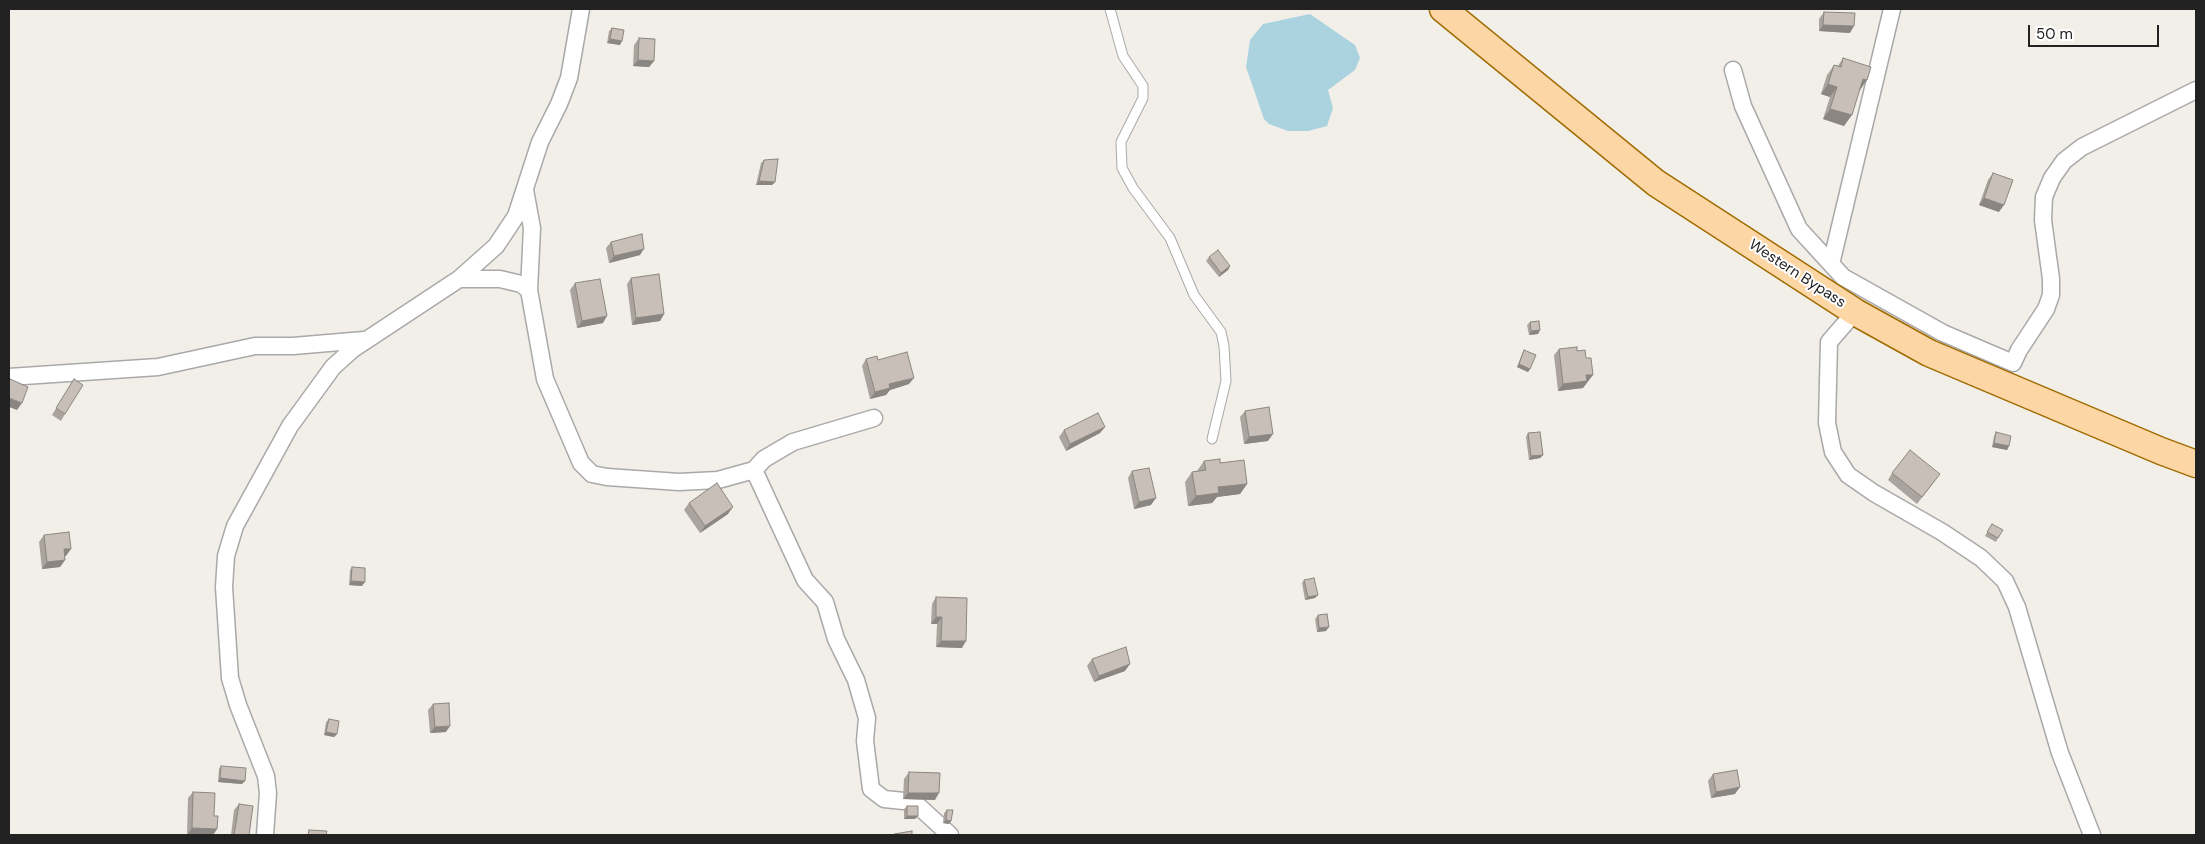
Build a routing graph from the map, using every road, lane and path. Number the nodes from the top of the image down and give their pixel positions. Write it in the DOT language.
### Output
graph roads {
  1 [pos="581,9"];
  2 [pos="1110,9"];
  3 [pos="1443,9"];
  4 [pos="1892,9"];
  5 [pos="1733,70"];
  6 [pos="2196,90"];
  7 [pos="525,190"];
  8 [pos="1831,264"];
  9 [pos="459,279"];
  10 [pos="529,290"];
  11 [pos="1855,312"];
  12 [pos="367,340"];
  13 [pos="9,377"];
  14 [pos="874,418"];
  15 [pos="1212,439"];
  16 [pos="2196,464"];
  17 [pos="754,470"];
  18 [pos="265,835"];
  19 [pos="950,835"];
  20 [pos="2092,835"];
  1 -- 7 [label="street"];
  2 -- 15 [label="lane"];
  3 -- 11 [label="main road, Western Bypass"];
  4 -- 8 [label="street"];
  5 -- 8 [label="street"];
  6 -- 8 [label="street"];
  7 -- 9 [label="street"];
  7 -- 10 [label="street"];
  9 -- 10 [label="street"];
  9 -- 12 [label="street"];
  10 -- 17 [label="street"];
  11 -- 16 [label="main road, Western Bypass"];
  11 -- 20 [label="street"];
  12 -- 13 [label="street"];
  12 -- 18 [label="street"];
  14 -- 17 [label="street"];
  17 -- 19 [label="street"];
}
